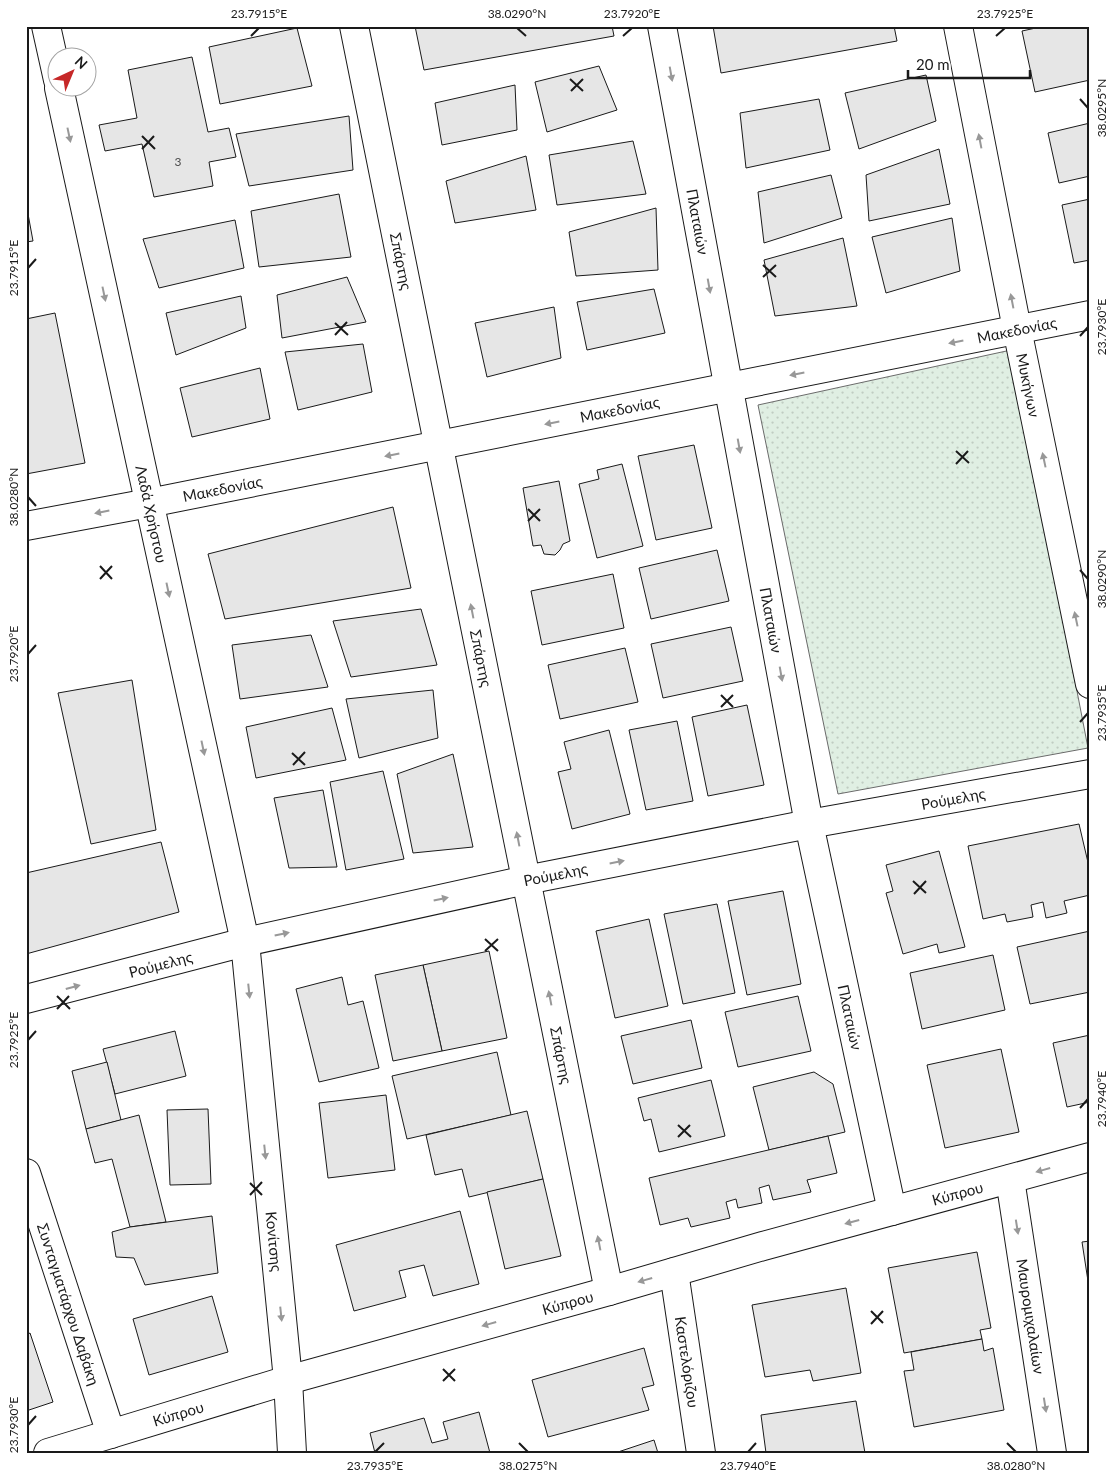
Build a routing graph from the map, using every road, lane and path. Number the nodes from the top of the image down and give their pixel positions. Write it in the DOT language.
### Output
graph roads {
  1 [pos="46,26"];
  2 [pos="354,26"];
  3 [pos="662,26"];
  4 [pos="958,26"];
  5 [pos="51,48"];
  6 [pos="61,98"];
  7 [pos="1090,315"];
  8 [pos="1017,330"];
  9 [pos="728,388"];
  10 [pos="439,445"];
  11 [pos="149,503"];
  12 [pos="26,526"];
  13 [pos="1090,684"];
  14 [pos="1090,774"];
  15 [pos="808,824"];
  16 [pos="526,880"];
  17 [pos="245,942"];
  18 [pos="26,999"];
  19 [pos="1090,1157"];
  20 [pos="26,1173"];
  21 [pos="1010,1179"];
  22 [pos="892,1211"];
  23 [pos="674,1272"];
  24 [pos="609,1291"];
  25 [pos="288,1380"];
  26 [pos="111,1434"];
  27 [pos="48,1453"];
  28 [pos="292,1453"];
  29 [pos="701,1453"];
  30 [pos="1052,1453"];
  1 -- 5 [label="street"];
  2 -- 10 [label="street, Σπάρτης"];
  3 -- 9 [label="street, Πλαταιών, one-way"];
  8 -- 4 [label="street, Μυκήνων, one-way"];
  6 -- 11 [label="street, Λαδά Χρήστου, one-way"];
  7 -- 8 [label="street, Μακεδονίας"];
  8 -- 9 [label="street, Μακεδονίας, one-way"];
  13 -- 8 [label="street, Μυκήνων, one-way"];
  9 -- 10 [label="street, Μακεδονίας, one-way"];
  9 -- 15 [label="street, Πλαταιών, one-way"];
  10 -- 11 [label="street, Μακεδονίας, one-way"];
  16 -- 10 [label="street, Σπάρτης, one-way"];
  11 -- 12 [label="street, Μακεδονίας, one-way"];
  11 -- 17 [label="street, Λαδά Χρήστου, one-way"];
  14 -- 15 [label="street, Ρούμελης"];
  16 -- 15 [label="street, Ρούμελης, one-way"];
  15 -- 22 [label="street, Πλαταιών"];
  17 -- 16 [label="street, Ρούμελης, one-way"];
  24 -- 16 [label="street, Σπάρτης, one-way"];
  18 -- 17 [label="street, Ρούμελης, one-way"];
  17 -- 25 [label="street, Κονίτσης, one-way"];
  19 -- 21 [label="street, Κύπρου, one-way"];
  20 -- 26 [label="street, Συνταγματάρχου Δαβάκη"];
  21 -- 22 [label="street, Κύπρου"];
  21 -- 30 [label="street, Μαυρομιχαλαίων, one-way"];
  22 -- 23 [label="street, Κύπρου, one-way"];
  23 -- 24 [label="street, Κύπρου, one-way"];
  23 -- 29 [label="street, Καστελόριζου"];
  24 -- 25 [label="street, Κύπρου, one-way"];
  25 -- 26 [label="street, Κύπρου"];
  25 -- 28 [label="street, Κονίτσης"];
  26 -- 27 [label="street, Κύπρου"];
}
